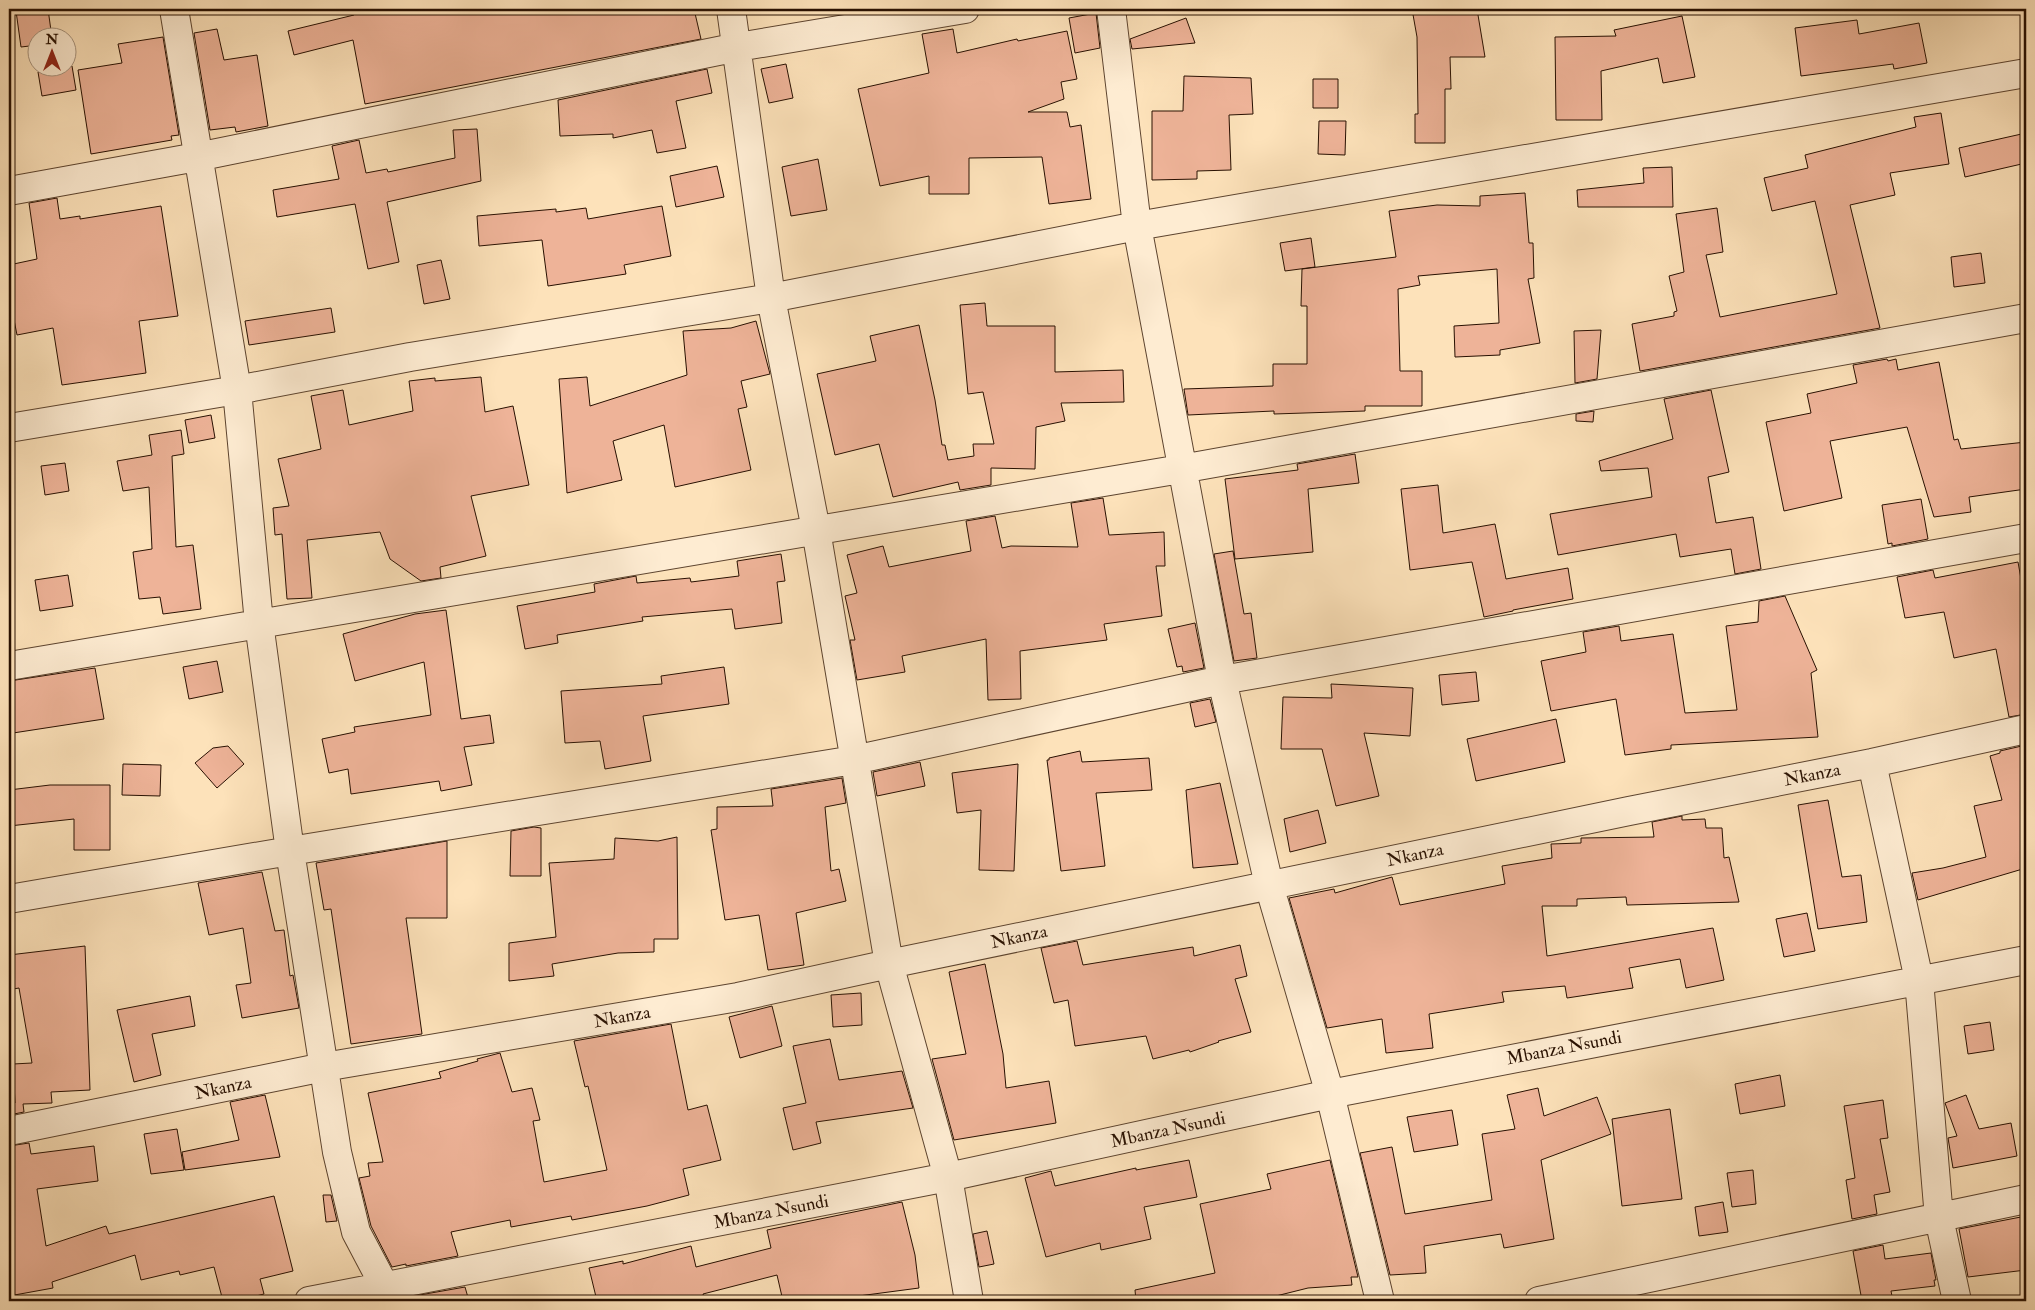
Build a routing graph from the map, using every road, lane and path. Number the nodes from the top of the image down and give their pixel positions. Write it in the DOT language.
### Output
graph roads {
  1 [pos="174,9"];
  2 [pos="731,9"];
  3 [pos="965,9"];
  4 [pos="1111,9"];
  5 [pos="738,47"];
  6 [pos="2026,73"];
  7 [pos="197,157"];
  8 [pos="9,191"];
  9 [pos="1137,226"];
  10 [pos="771,298"];
  11 [pos="2026,318"];
  12 [pos="237,390"];
  13 [pos="9,428"];
  14 [pos="1181,469"];
  15 [pos="816,530"];
  16 [pos="2026,538"];
  17 [pos="259,623"];
  18 [pos="9,666"];
  19 [pos="1222,680"];
  20 [pos="2026,729"];
  21 [pos="854,760"];
  22 [pos="1872,763"];
  23 [pos="290,850"];
  24 [pos="1269,885"];
  25 [pos="9,899"];
  26 [pos="2026,960"];
  27 [pos="889,964"];
  28 [pos="1919,980"];
  29 [pos="324,1067"];
  30 [pos="1330,1094"];
  31 [pos="9,1131"];
  32 [pos="948,1178"];
  33 [pos="2026,1199"];
  34 [pos="1939,1218"];
  35 [pos="387,1294"];
  36 [pos="310,1301"];
  37 [pos="969,1301"];
  38 [pos="1380,1301"];
  39 [pos="1539,1301"];
  40 [pos="1956,1301"];
  1 -- 7 [label="street"];
  2 -- 5 [label="street"];
  3 -- 5 [label="street"];
  4 -- 9 [label="street"];
  5 -- 7 [label="street"];
  5 -- 10 [label="street"];
  6 -- 9 [label="street"];
  7 -- 8 [label="street"];
  7 -- 12 [label="street"];
  9 -- 10 [label="street"];
  9 -- 14 [label="street"];
  10 -- 12 [label="street"];
  10 -- 15 [label="street"];
  11 -- 14 [label="street"];
  12 -- 13 [label="street"];
  12 -- 17 [label="street"];
  14 -- 15 [label="street"];
  14 -- 19 [label="street"];
  15 -- 17 [label="street"];
  15 -- 21 [label="street"];
  16 -- 19 [label="street"];
  17 -- 18 [label="street"];
  17 -- 23 [label="street"];
  19 -- 21 [label="street"];
  19 -- 24 [label="street"];
  20 -- 22 [label="street, Nkanza"];
  21 -- 23 [label="street"];
  21 -- 27 [label="street"];
  22 -- 24 [label="street, Nkanza"];
  22 -- 28 [label="street"];
  23 -- 25 [label="street"];
  23 -- 29 [label="street"];
  24 -- 27 [label="street, Nkanza"];
  24 -- 30 [label="street"];
  26 -- 28 [label="street, Mbanza Nsundi"];
  27 -- 29 [label="street, Nkanza"];
  27 -- 32 [label="street"];
  28 -- 30 [label="street, Mbanza Nsundi"];
  28 -- 34 [label="street"];
  29 -- 31 [label="street, Nkanza"];
  29 -- 35 [label="street"];
  30 -- 32 [label="street, Mbanza Nsundi"];
  30 -- 38 [label="street"];
  32 -- 35 [label="street, Mbanza Nsundi"];
  32 -- 37 [label="street"];
  33 -- 34 [label="street"];
  34 -- 39 [label="street"];
  34 -- 40 [label="street"];
  35 -- 36 [label="street, Mbanza Nsundi"];
}
